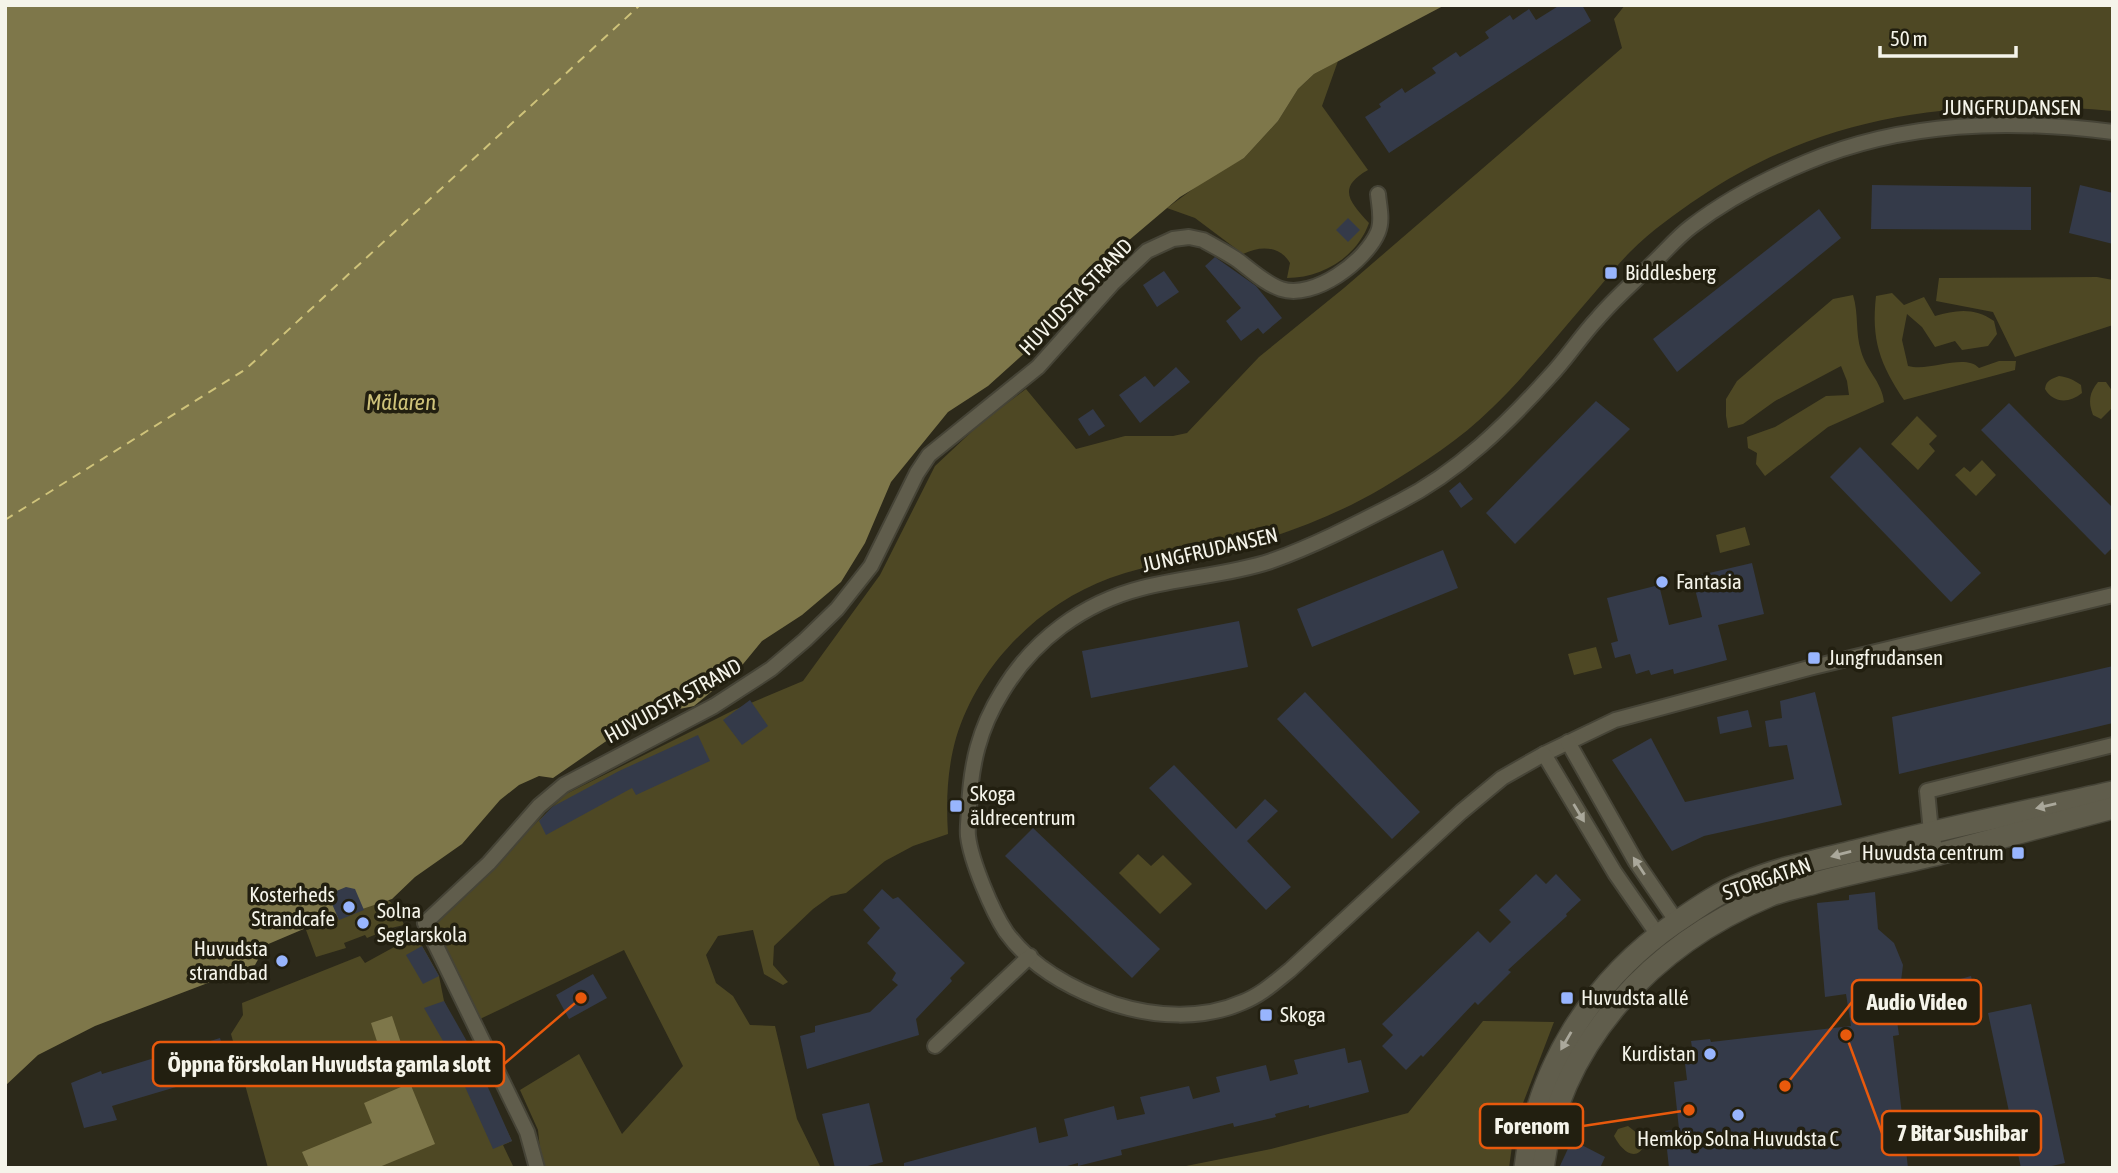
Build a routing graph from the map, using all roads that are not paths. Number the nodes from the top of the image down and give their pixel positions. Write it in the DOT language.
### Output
graph roads {
  1 [pos="2113,132"];
  2 [pos="1378,194"];
  3 [pos="2113,596"];
  4 [pos="1568,742"];
  5 [pos="2113,745"];
  6 [pos="1544,754"];
  7 [pos="2113,792"];
  8 [pos="2113,808"];
  9 [pos="1931,832"];
  10 [pos="1937,854"];
  11 [pos="1683,930"];
  12 [pos="1658,935"];
  13 [pos="1671,953"];
  14 [pos="1030,956"];
  15 [pos="935,1046"];
  16 [pos="537,1168"];
  17 [pos="1525,1168"];
  18 [pos="1543,1168"];
  1 -- 14 [label="street, JUNGFRUDANSEN"];
  2 -- 16 [label="street, HUVUDSTA STRAND"];
  3 -- 4 [label="street, JUNGFRUDANSEN"];
  4 -- 6 [label="street, JUNGFRUDANSEN"];
  11 -- 4 [label="street, one-way"];
  5 -- 9 [label="street"];
  6 -- 12 [label="street, one-way"];
  6 -- 14 [label="street, JUNGFRUDANSEN"];
  7 -- 9 [label="street, STORGATAN, one-way"];
  8 -- 10 [label="street, STORGATAN"];
  9 -- 10 [label="street"];
  9 -- 11 [label="street, STORGATAN, one-way"];
  10 -- 11 [label="street, STORGATAN"];
  11 -- 12 [label="street, STORGATAN"];
  11 -- 13 [label="street, STORGATAN"];
  12 -- 13 [label="street"];
  12 -- 17 [label="street, STORGATAN, one-way"];
  13 -- 18 [label="street, STORGATAN"];
  14 -- 15 [label="street"];
}
